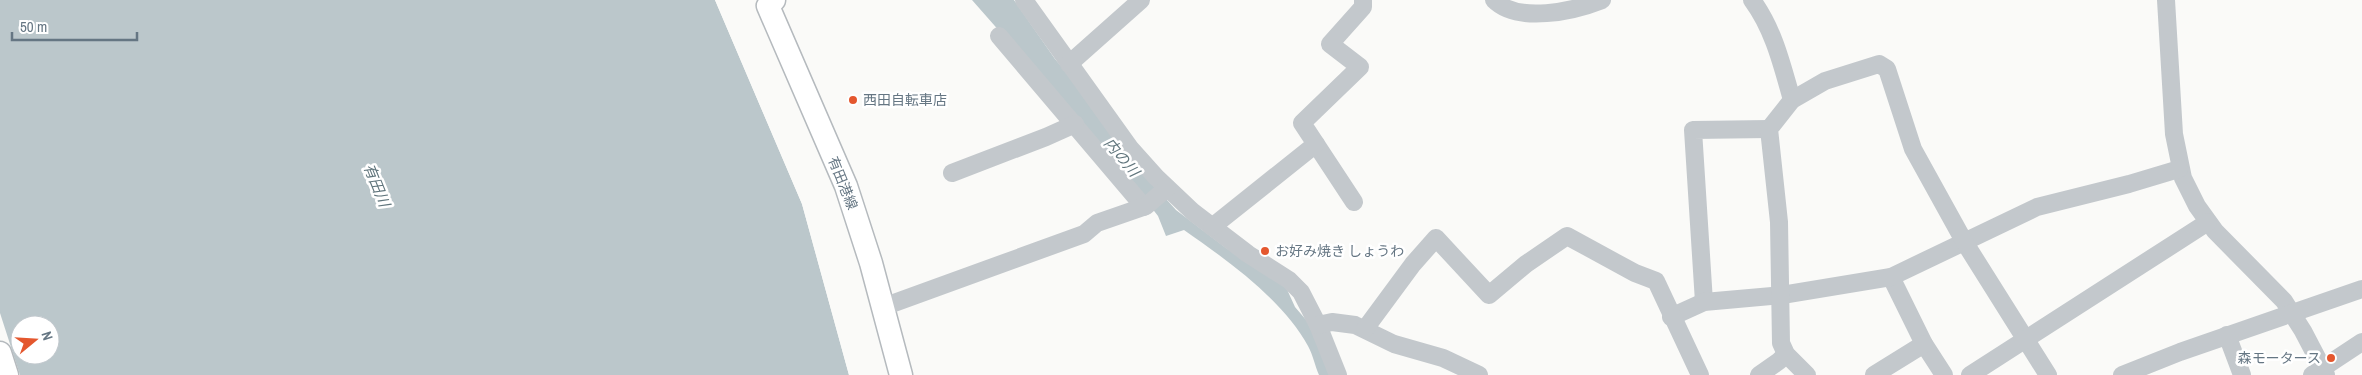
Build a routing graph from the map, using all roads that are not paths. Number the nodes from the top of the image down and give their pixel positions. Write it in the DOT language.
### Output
graph roads {
  1 [pos="1024,0"];
  2 [pos="1141,0"];
  3 [pos="1362,0"];
  4 [pos="1494,0"];
  5 [pos="1602,0"];
  6 [pos="1752,0"];
  7 [pos="2166,0"];
  8 [pos="769,2"];
  9 [pos="999,36"];
  10 [pos="1069,64"];
  11 [pos="1792,100"];
  12 [pos="1075,124"];
  13 [pos="1769,129"];
  14 [pos="1316,144"];
  15 [pos="2180,169"];
  16 [pos="952,173"];
  17 [pos="1165,189"];
  18 [pos="1354,202"];
  19 [pos="1145,206"];
  20 [pos="2208,222"];
  21 [pos="1212,228"];
  22 [pos="1965,243"];
  23 [pos="1891,277"];
  24 [pos="2362,289"];
  25 [pos="1782,295"];
  26 [pos="1704,302"];
  27 [pos="883,307"];
  28 [pos="2292,313"];
  29 [pos="1671,317"];
  30 [pos="1318,325"];
  31 [pos="1365,329"];
  32 [pos="2227,335"];
  33 [pos="2026,339"];
  34 [pos="2362,342"];
  35 [pos="1924,344"];
  36 [pos="0,353"];
  37 [pos="1786,354"];
  38 [pos="2320,372"];
  39 [pos="6,375"];
  40 [pos="901,375"];
  41 [pos="1338,375"];
  42 [pos="1479,375"];
  43 [pos="1700,375"];
  44 [pos="1759,375"];
  45 [pos="1807,375"];
  46 [pos="1874,375"];
  47 [pos="1944,375"];
  48 [pos="1970,375"];
  49 [pos="2048,375"];
  50 [pos="2122,375"];
  51 [pos="2242,375"];
  1 -- 10 [label="street"];
  2 -- 10 [label="street"];
  3 -- 14 [label="street"];
  4 -- 5 [label="street"];
  6 -- 11 [label="street"];
  7 -- 15 [label="street"];
  8 -- 27 [label="main road, 有田港線"];
  9 -- 12 [label="street"];
  10 -- 17 [label="street"];
  11 -- 13 [label="street"];
  11 -- 22 [label="street"];
  12 -- 16 [label="street"];
  12 -- 19 [label="street"];
  13 -- 25 [label="street"];
  13 -- 26 [label="street"];
  14 -- 18 [label="street"];
  14 -- 21 [label="street"];
  15 -- 20 [label="street"];
  15 -- 22 [label="street"];
  17 -- 19 [label="street"];
  17 -- 21 [label="street"];
  19 -- 27 [label="street"];
  20 -- 28 [label="street"];
  20 -- 33 [label="street"];
  21 -- 30 [label="street"];
  22 -- 23 [label="street"];
  22 -- 33 [label="street"];
  23 -- 25 [label="street"];
  23 -- 35 [label="street"];
  24 -- 28 [label="street"];
  25 -- 26 [label="street"];
  25 -- 37 [label="street"];
  26 -- 29 [label="street"];
  27 -- 40 [label="main road, 有田港線"];
  28 -- 32 [label="street"];
  28 -- 38 [label="street"];
  29 -- 31 [label="street"];
  29 -- 43 [label="street"];
  30 -- 31 [label="street"];
  30 -- 41 [label="street"];
  31 -- 42 [label="street"];
  32 -- 50 [label="street"];
  32 -- 51 [label="street"];
  33 -- 48 [label="street"];
  33 -- 49 [label="street"];
  34 -- 38 [label="street"];
  35 -- 46 [label="street"];
  35 -- 47 [label="street"];
  36 -- 39 [label="main road"];
  37 -- 44 [label="street"];
  37 -- 45 [label="street"];
}
